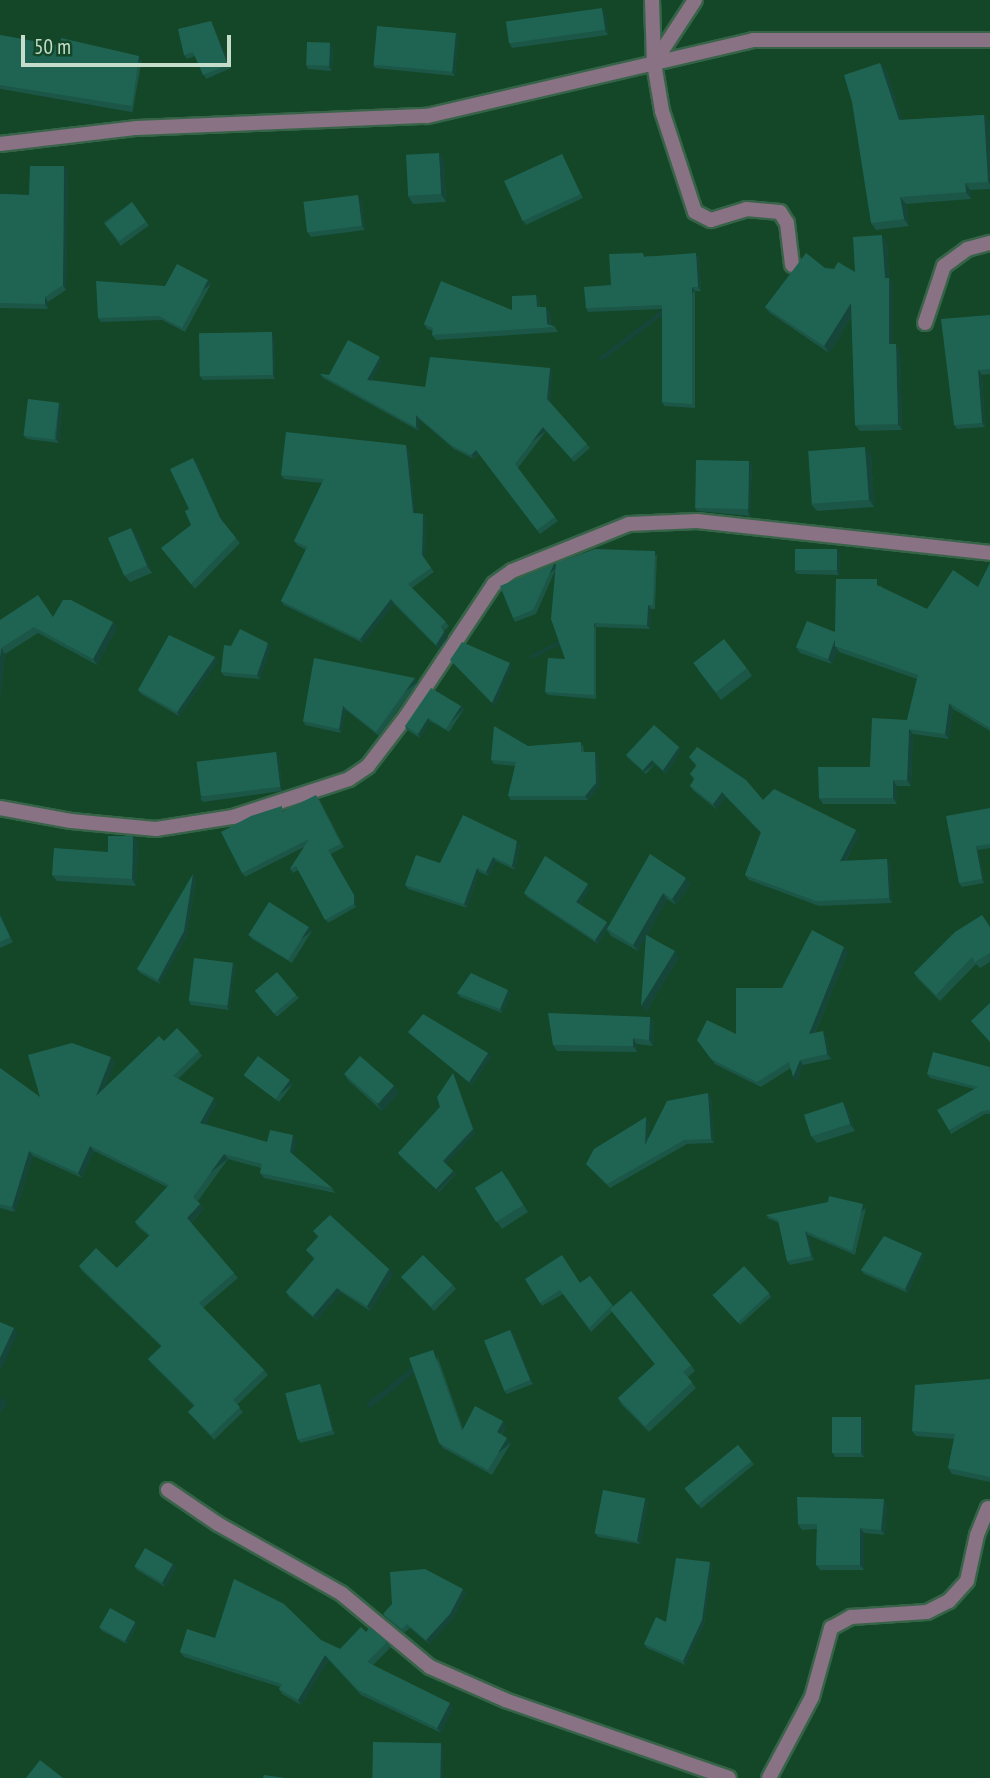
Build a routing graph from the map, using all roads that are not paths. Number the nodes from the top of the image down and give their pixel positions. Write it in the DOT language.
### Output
graph roads {
  1 [pos="652,0"];
  2 [pos="695,0"];
  3 [pos="990,40"];
  4 [pos="654,63"];
  5 [pos="0,144"];
  6 [pos="990,243"];
  7 [pos="792,265"];
  8 [pos="925,323"];
  9 [pos="990,553"];
  10 [pos="0,808"];
  11 [pos="168,1490"];
  12 [pos="988,1508"];
  13 [pos="729,1778"];
  14 [pos="769,1778"];
  1 -- 4 [label="street"];
  2 -- 4 [label="street"];
  3 -- 4 [label="street"];
  4 -- 5 [label="street"];
  4 -- 7 [label="street"];
  6 -- 8 [label="street"];
  9 -- 10 [label="street"];
  11 -- 13 [label="street"];
  12 -- 14 [label="street"];
}
